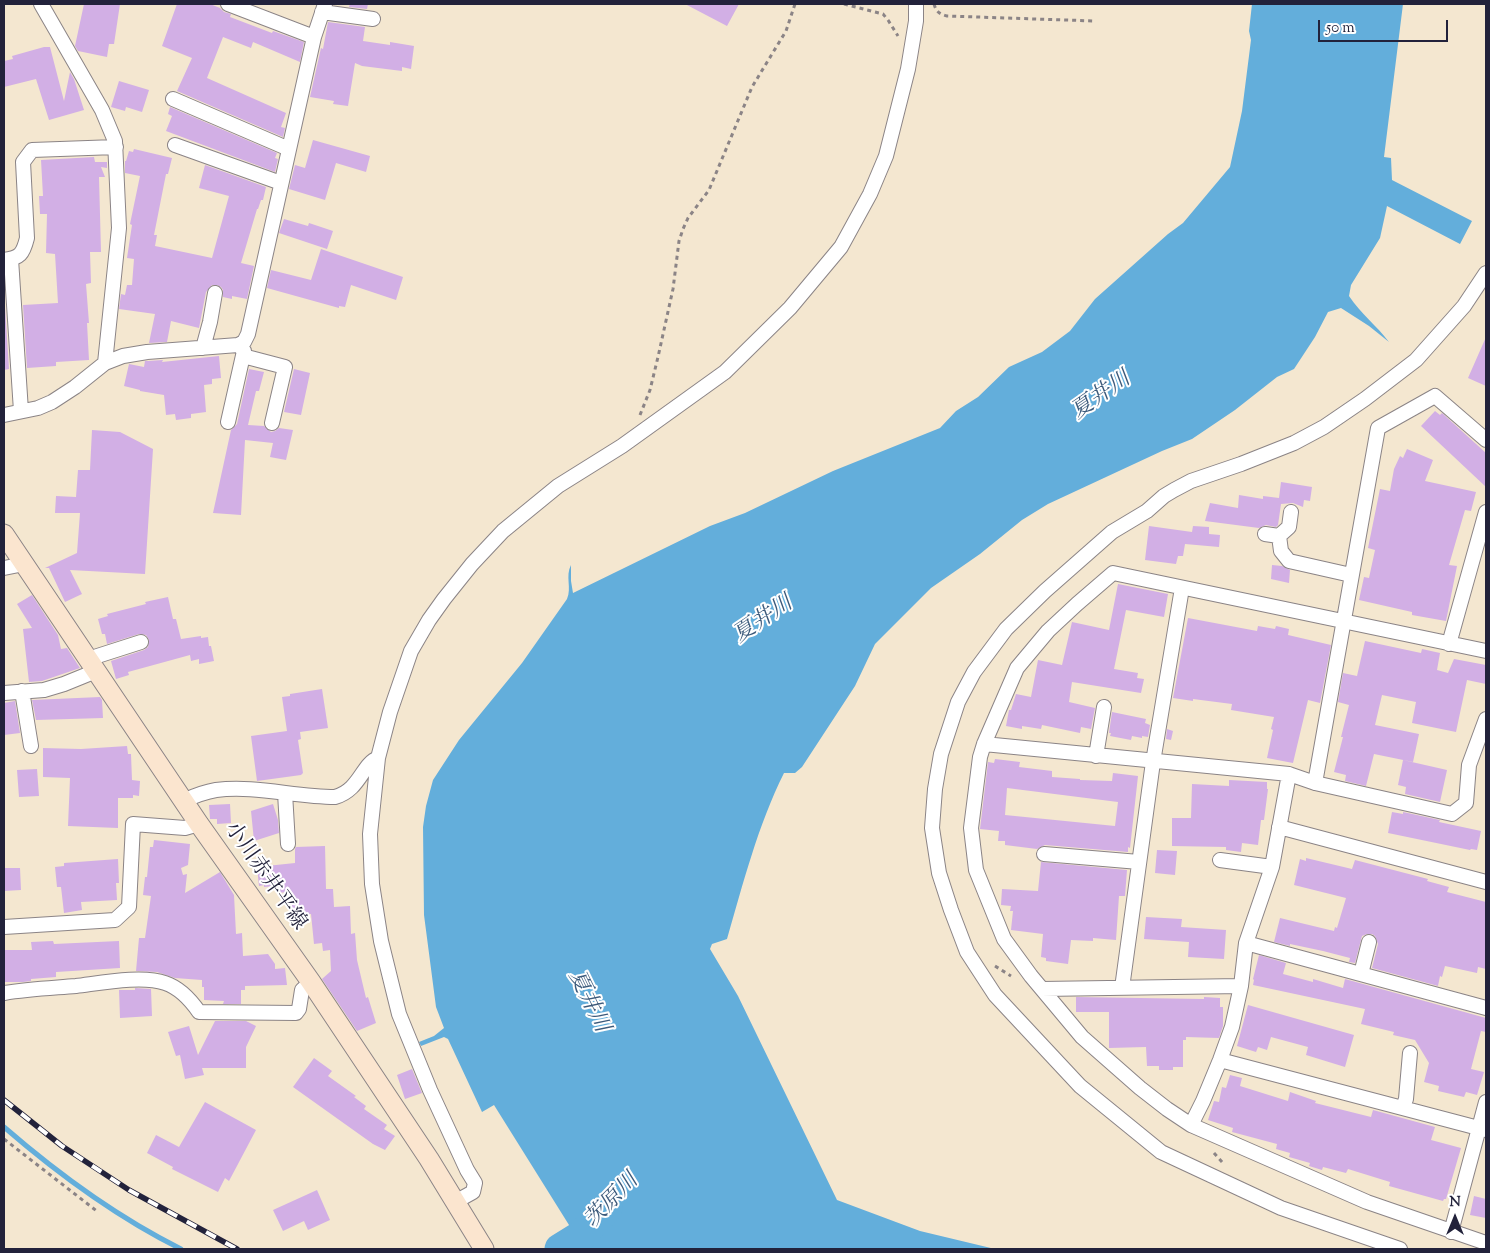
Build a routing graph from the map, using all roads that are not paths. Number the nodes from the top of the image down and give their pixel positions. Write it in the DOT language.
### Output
graph roads {
  1 [pos="41,4"];
  2 [pos="228,4"];
  3 [pos="916,4"];
  4 [pos="323,8"];
  5 [pos="373,19"];
  6 [pos="314,37"];
  7 [pos="173,99"];
  8 [pos="176,145"];
  9 [pos="116,147"];
  10 [pos="289,149"];
  11 [pos="281,184"];
  12 [pos="8,259"];
  13 [pos="1486,273"];
  14 [pos="215,293"];
  15 [pos="203,348"];
  16 [pos="241,350"];
  17 [pos="105,364"];
  18 [pos="21,411"];
  19 [pos="4,414"];
  20 [pos="228,422"];
  21 [pos="272,423"];
  22 [pos="1486,440"];
  23 [pos="1291,512"];
  24 [pos="1486,512"];
  25 [pos="4,534"];
  26 [pos="24,564"];
  27 [pos="4,568"];
  28 [pos="1351,575"];
  29 [pos="1182,588"];
  30 [pos="1343,621"];
  31 [pos="141,642"];
  32 [pos="1449,644"];
  33 [pos="1486,651"];
  34 [pos="92,665"];
  35 [pos="22,691"];
  36 [pos="4,693"];
  37 [pos="1104,707"];
  38 [pos="1485,728"];
  39 [pos="984,744"];
  40 [pos="31,746"];
  41 [pos="1096,756"];
  42 [pos="378,758"];
  43 [pos="1153,762"];
  44 [pos="1289,774"];
  45 [pos="1315,783"];
  46 [pos="285,793"];
  47 [pos="183,801"];
  48 [pos="198,824"];
  49 [pos="1279,827"];
  50 [pos="288,844"];
  51 [pos="1044,854"];
  52 [pos="1220,860"];
  53 [pos="1139,862"];
  54 [pos="1272,867"];
  55 [pos="1486,882"];
  56 [pos="4,927"];
  57 [pos="1369,942"];
  58 [pos="1246,943"];
  59 [pos="1361,974"];
  60 [pos="311,982"];
  61 [pos="1039,986"];
  62 [pos="1240,986"];
  63 [pos="1122,988"];
  64 [pos="4,993"];
  65 [pos="1486,1008"];
  66 [pos="1410,1053"];
  67 [pos="1220,1060"];
  68 [pos="1486,1102"];
  69 [pos="1403,1108"];
  70 [pos="1191,1125"];
  71 [pos="1483,1129"];
  72 [pos="459,1208"];
  73 [pos="1451,1232"];
  74 [pos="1486,1243"];
  75 [pos="484,1249"];
  76 [pos="1400,1249"];
  1 -- 9 [label="street"];
  2 -- 6 [label="street"];
  3 -- 42 [label="street"];
  4 -- 5 [label="street"];
  4 -- 6 [label="street"];
  6 -- 10 [label="street"];
  7 -- 10 [label="street"];
  8 -- 11 [label="street"];
  9 -- 12 [label="street"];
  9 -- 17 [label="street"];
  10 -- 11 [label="street"];
  11 -- 16 [label="street"];
  12 -- 18 [label="street"];
  13 -- 76 [label="street"];
  14 -- 15 [label="street"];
  15 -- 16 [label="street"];
  15 -- 17 [label="street"];
  16 -- 20 [label="street"];
  16 -- 21 [label="street"];
  17 -- 18 [label="street"];
  18 -- 19 [label="street"];
  22 -- 28 [label="street"];
  23 -- 28 [label="street"];
  24 -- 32 [label="street"];
  25 -- 26 [label="main road, 小川赤井平線"];
  26 -- 27 [label="street"];
  26 -- 34 [label="main road, 小川赤井平線"];
  28 -- 30 [label="street"];
  29 -- 30 [label="street"];
  29 -- 39 [label="street"];
  29 -- 43 [label="street"];
  30 -- 32 [label="street"];
  30 -- 45 [label="street"];
  31 -- 34 [label="street"];
  32 -- 33 [label="street"];
  34 -- 35 [label="street"];
  34 -- 47 [label="main road, 小川赤井平線"];
  35 -- 36 [label="street"];
  35 -- 40 [label="street"];
  37 -- 41 [label="street"];
  38 -- 45 [label="street"];
  39 -- 41 [label="street"];
  39 -- 61 [label="street"];
  41 -- 43 [label="street"];
  42 -- 46 [label="street"];
  42 -- 72 [label="street"];
  43 -- 44 [label="street"];
  43 -- 53 [label="street"];
  44 -- 45 [label="street"];
  44 -- 49 [label="street"];
  46 -- 47 [label="street"];
  46 -- 50 [label="street"];
  47 -- 48 [label="main road, 小川赤井平線"];
  48 -- 56 [label="street"];
  48 -- 60 [label="main road, 小川赤井平線"];
  49 -- 54 [label="street"];
  49 -- 55 [label="street"];
  51 -- 53 [label="street"];
  52 -- 54 [label="street"];
  53 -- 63 [label="street"];
  54 -- 58 [label="street"];
  57 -- 59 [label="street"];
  58 -- 59 [label="street"];
  58 -- 62 [label="street"];
  59 -- 65 [label="street"];
  60 -- 64 [label="street"];
  60 -- 72 [label="main road, 小川赤井平線"];
  61 -- 63 [label="street"];
  61 -- 70 [label="street"];
  62 -- 63 [label="street"];
  62 -- 67 [label="street"];
  66 -- 69 [label="street"];
  67 -- 69 [label="street"];
  67 -- 70 [label="street"];
  68 -- 71 [label="street"];
  69 -- 71 [label="street"];
  70 -- 73 [label="street"];
  71 -- 73 [label="street"];
  72 -- 75 [label="main road, 小川赤井平線"];
  73 -- 74 [label="street"];
}
